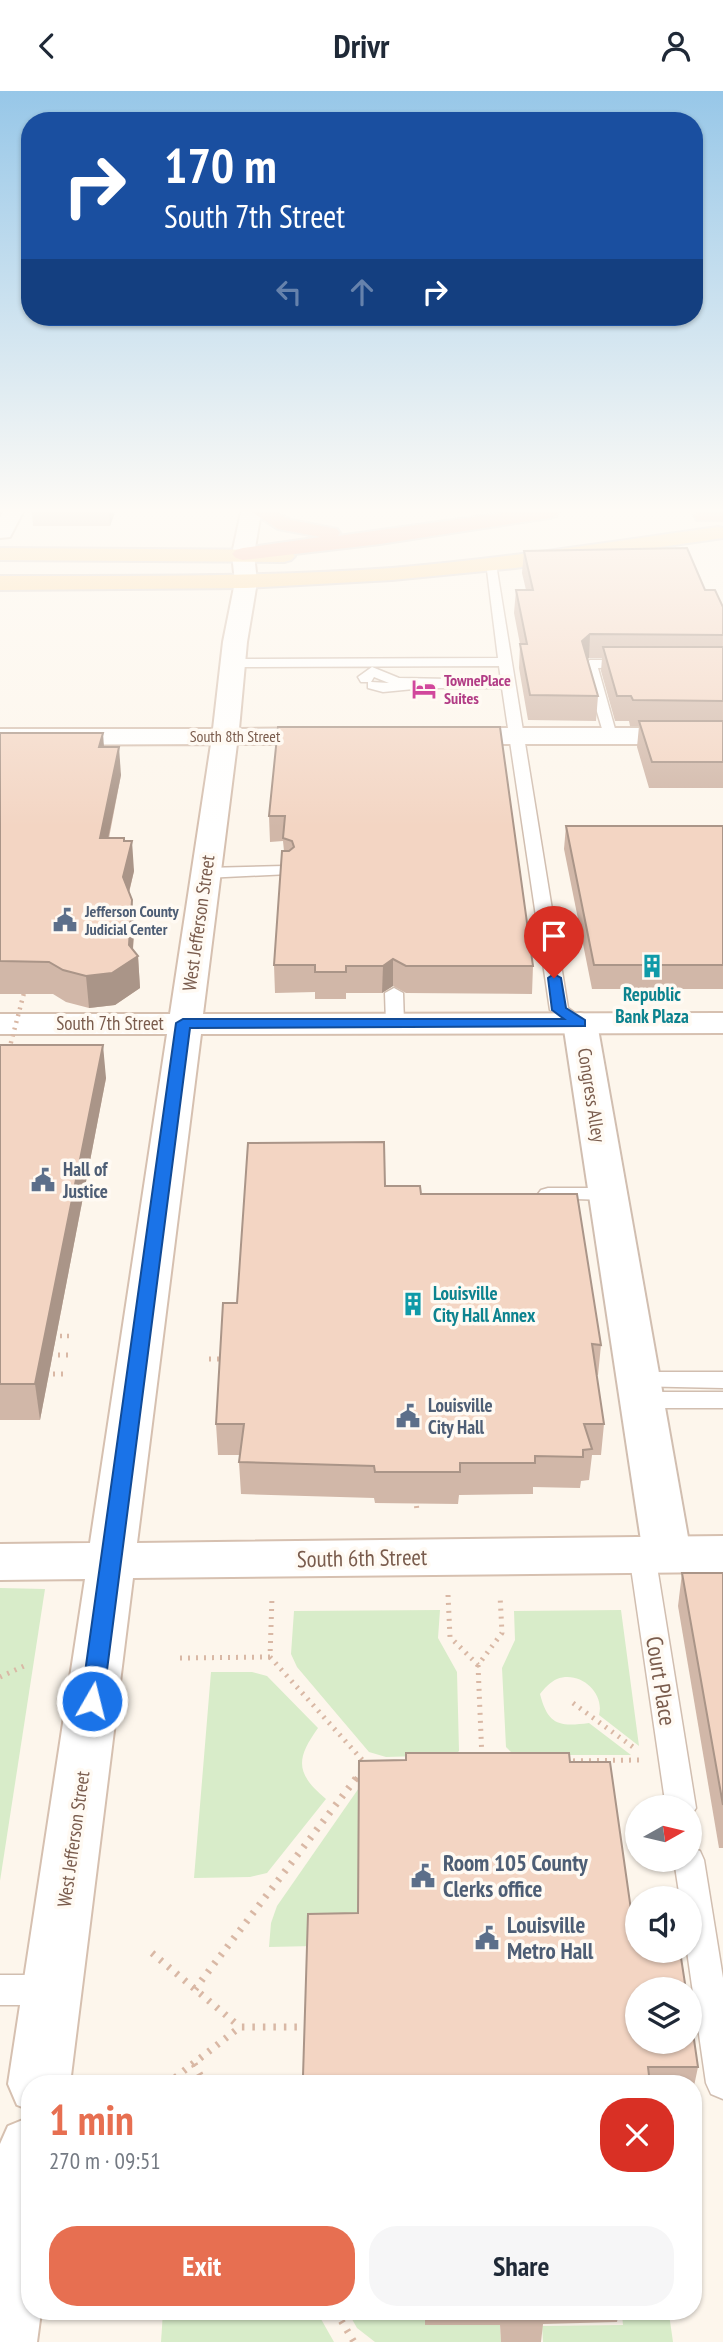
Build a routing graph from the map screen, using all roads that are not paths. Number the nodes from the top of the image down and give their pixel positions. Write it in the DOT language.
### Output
graph roads {
  1 [pos="240,617"];
  2 [pos="498,617"];
  3 [pos="505,662"];
  4 [pos="233,663"];
  5 [pos="643,664"];
  6 [pos="371,674"];
  7 [pos="508,684"];
  8 [pos="225,736"];
  9 [pos="353,736"];
  10 [pos="421,736"];
  11 [pos="516,736"];
  12 [pos="610,736"];
  13 [pos="723,736"];
  14 [pos="0,737"];
  15 [pos="284,871"];
  16 [pos="205,873"];
  17 [pos="183,1023"];
  18 [pos="580,1023"];
  19 [pos="723,1023"];
  20 [pos="4,1039"];
  21 [pos="608,1194"];
  22 [pos="531,1195"];
  23 [pos="723,1380"];
  24 [pos="640,1390"];
  25 [pos="723,1399"];
  26 [pos="654,1554"];
  27 [pos="723,1554"];
  28 [pos="111,1561"];
  29 [pos="0,1562"];
  30 [pos="680,1795"];
  31 [pos="691,1873"];
  32 [pos="0,1990"];
  33 [pos="52,1990"];
  34 [pos="40,2075"];
  35 [pos="723,2083"];
  36 [pos="21,2213"];
  37 [pos="3,2342"];
  1 -- 4 [label="street, West Jefferson Street"];
  2 -- 3 [label="lane, Congress Alley"];
  3 -- 6 [label="lane"];
  3 -- 7 [label="lane, Congress Alley"];
  4 -- 6 [label="lane"];
  4 -- 8 [label="street, West Jefferson Street"];
  5 -- 12 [label="lane"];
  6 -- 7 [label="lane"];
  7 -- 11 [label="lane, Congress Alley"];
  8 -- 9 [label="street, South 8th Street"];
  8 -- 14 [label="street, South 8th Street"];
  8 -- 16 [label="street, West Jefferson Street"];
  10 -- 11 [label="street"];
  11 -- 12 [label="street"];
  11 -- 18 [label="lane, Congress Alley"];
  12 -- 13 [label="street"];
  15 -- 16 [label="lane"];
  16 -- 17 [label="street, West Jefferson Street"];
  17 -- 18 [label="street, South 7th Street"];
  17 -- 20 [label="street, South 7th Street"];
  17 -- 28 [label="street, West Jefferson Street"];
  18 -- 19 [label="street, South 7th Street"];
  18 -- 21 [label="street, Congress Alley"];
  21 -- 22 [label="lane"];
  21 -- 24 [label="street, Congress Alley"];
  23 -- 24 [label="lane"];
  24 -- 25 [label="lane"];
  24 -- 26 [label="street, Congress Alley"];
  26 -- 27 [label="street, South 6th Street"];
  26 -- 28 [label="street, South 6th Street"];
  26 -- 30 [label="lane, Court Place"];
  28 -- 29 [label="street, South 6th Street"];
  28 -- 33 [label="street, West Jefferson Street"];
  31 -- 35 [label="lane"];
  32 -- 33 [label="lane"];
  33 -- 34 [label="street, West Jefferson Street"];
  36 -- 37 [label="street"];
}
